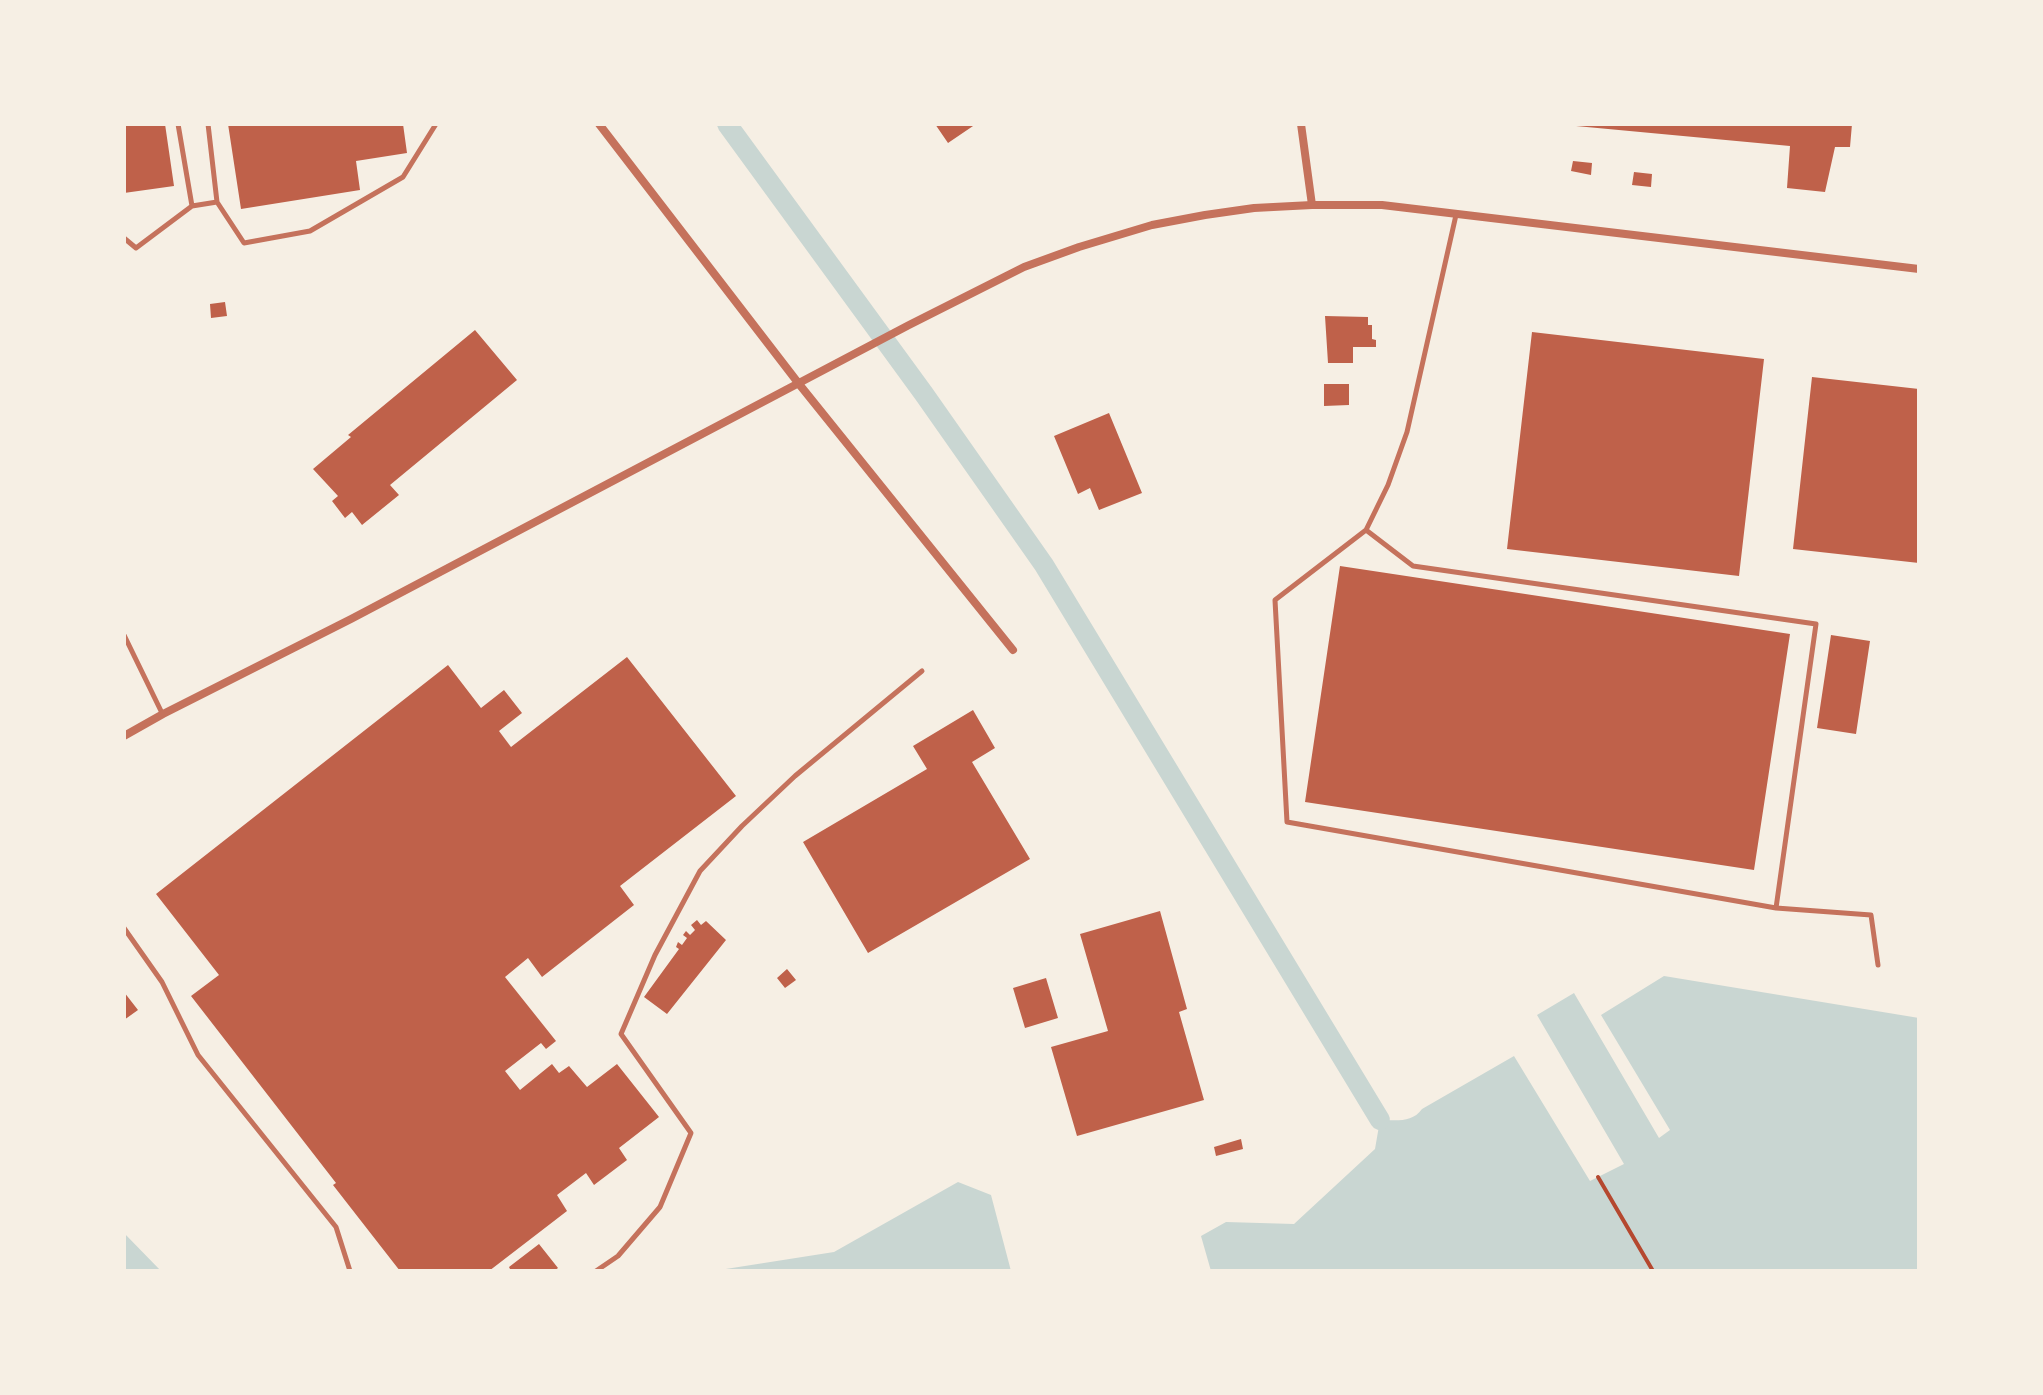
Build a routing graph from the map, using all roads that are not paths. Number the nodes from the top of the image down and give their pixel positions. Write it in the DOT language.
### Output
graph roads {
  1 [pos="178,124"];
  2 [pos="208,124"];
  3 [pos="436,124"];
  4 [pos="599,124"];
  5 [pos="1301,124"];
  6 [pos="217,202"];
  7 [pos="1312,205"];
  8 [pos="192,206"];
  9 [pos="1457,214"];
  10 [pos="124,238"];
  11 [pos="1919,269"];
  12 [pos="799,384"];
  13 [pos="1366,530"];
  14 [pos="124,635"];
  15 [pos="1013,650"];
  16 [pos="922,671"];
  17 [pos="163,714"];
  18 [pos="124,736"];
  19 [pos="1776,908"];
  20 [pos="124,928"];
  21 [pos="1878,965"];
  22 [pos="350,1271"];
  23 [pos="596,1271"];
  1 -- 8 [label="lane"];
  2 -- 6 [label="lane"];
  3 -- 6 [label="lane"];
  4 -- 12 [label="street"];
  5 -- 7 [label="street"];
  6 -- 8 [label="lane"];
  7 -- 9 [label="street"];
  7 -- 12 [label="street"];
  8 -- 10 [label="lane"];
  9 -- 11 [label="street"];
  9 -- 13 [label="lane"];
  12 -- 15 [label="street"];
  12 -- 17 [label="street"];
  13 -- 19 [label="lane"];
  13 -- 19 [label="lane"];
  14 -- 17 [label="lane"];
  16 -- 23 [label="lane"];
  17 -- 18 [label="street"];
  19 -- 21 [label="lane"];
  20 -- 22 [label="lane"];
}
